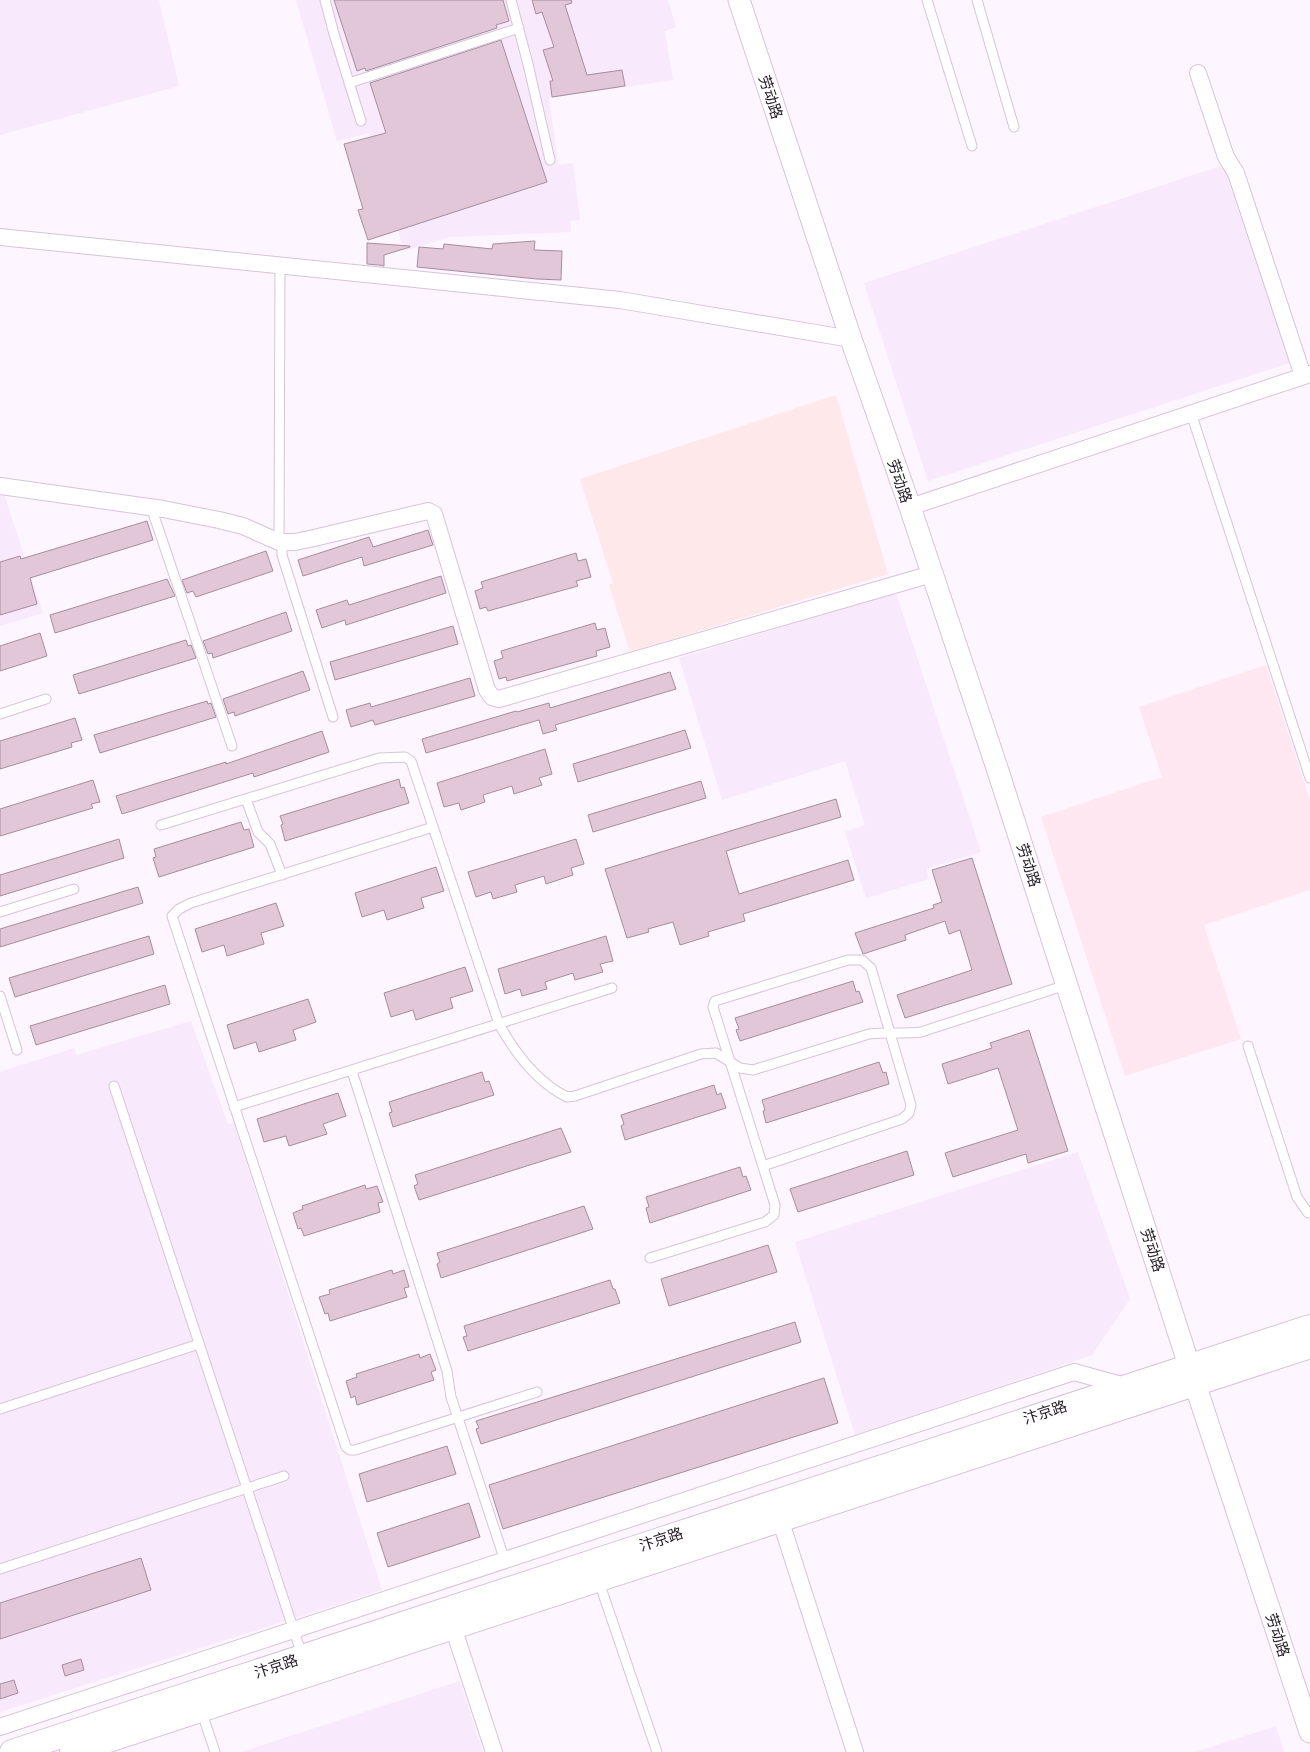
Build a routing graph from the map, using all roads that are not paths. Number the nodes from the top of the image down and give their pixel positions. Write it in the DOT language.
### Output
graph roads {
  1 [pos="325,0"];
  2 [pos="511,0"];
  3 [pos="739,0"];
  4 [pos="928,0"];
  5 [pos="977,0"];
  6 [pos="519,28"];
  7 [pos="1198,73"];
  8 [pos="349,83"];
  9 [pos="362,121"];
  10 [pos="1014,127"];
  11 [pos="972,146"];
  12 [pos="550,160"];
  13 [pos="0,237"];
  14 [pos="280,265"];
  15 [pos="851,339"];
  16 [pos="1306,375"];
  17 [pos="1191,413"];
  18 [pos="0,486"];
  19 [pos="151,507"];
  20 [pos="910,507"];
  21 [pos="280,542"];
  22 [pos="932,574"];
  23 [pos="46,699"];
  24 [pos="0,714"];
  25 [pos="333,717"];
  26 [pos="232,746"];
  27 [pos="1310,778"];
  28 [pos="246,799"];
  29 [pos="161,825"];
  30 [pos="433,827"];
  31 [pos="282,875"];
  32 [pos="74,889"];
  33 [pos="0,912"];
  34 [pos="1068,984"];
  35 [pos="612,988"];
  36 [pos="0,996"];
  37 [pos="499,1024"];
  38 [pos="890,1032"];
  39 [pos="1248,1046"];
  40 [pos="17,1050"];
  41 [pos="731,1063"];
  42 [pos="352,1071"];
  43 [pos="114,1086"];
  44 [pos="234,1107"];
  45 [pos="763,1166"];
  46 [pos="1310,1213"];
  47 [pos="650,1258"];
  48 [pos="1310,1327"];
  49 [pos="199,1344"];
  50 [pos="1310,1346"];
  51 [pos="1192,1375"];
  52 [pos="1125,1386"];
  53 [pos="537,1392"];
  54 [pos="0,1409"];
  55 [pos="458,1418"];
  56 [pos="284,1476"];
  57 [pos="247,1488"];
  58 [pos="780,1519"];
  59 [pos="505,1561"];
  60 [pos="0,1568"];
  61 [pos="598,1579"];
  62 [pos="453,1627"];
  63 [pos="294,1631"];
  64 [pos="302,1658"];
  65 [pos="201,1710"];
  66 [pos="0,1727"];
  67 [pos="1310,1732"];
  68 [pos="12,1752"];
  69 [pos="72,1752"];
  70 [pos="215,1752"];
  71 [pos="494,1752"];
  72 [pos="656,1752"];
  73 [pos="855,1752"];
  1 -- 8 [label="lane"];
  2 -- 6 [label="lane"];
  3 -- 15 [label="street, 劳动路"];
  4 -- 11 [label="lane"];
  5 -- 10 [label="lane"];
  6 -- 8 [label="lane"];
  6 -- 12 [label="lane"];
  7 -- 16 [label="street"];
  8 -- 9 [label="lane"];
  13 -- 14 [label="street"];
  14 -- 15 [label="street"];
  14 -- 21 [label="lane"];
  15 -- 20 [label="street, 劳动路"];
  16 -- 17 [label="street"];
  17 -- 20 [label="street"];
  17 -- 27 [label="lane"];
  18 -- 19 [label="street"];
  19 -- 21 [label="street"];
  19 -- 26 [label="lane"];
  20 -- 22 [label="street, 劳动路"];
  21 -- 22 [label="street"];
  21 -- 25 [label="lane"];
  22 -- 34 [label="street, 劳动路"];
  23 -- 24 [label="lane"];
  28 -- 29 [label="lane"];
  28 -- 30 [label="lane"];
  28 -- 31 [label="lane"];
  30 -- 31 [label="lane"];
  30 -- 37 [label="lane"];
  31 -- 44 [label="lane"];
  32 -- 33 [label="lane"];
  34 -- 38 [label="lane"];
  34 -- 51 [label="street, 劳动路"];
  35 -- 37 [label="lane"];
  36 -- 40 [label="lane"];
  37 -- 41 [label="lane"];
  37 -- 42 [label="lane"];
  38 -- 41 [label="lane"];
  38 -- 41 [label="lane"];
  38 -- 45 [label="lane"];
  39 -- 46 [label="lane"];
  41 -- 45 [label="lane"];
  42 -- 44 [label="lane"];
  42 -- 55 [label="lane"];
  43 -- 49 [label="lane"];
  44 -- 55 [label="lane"];
  45 -- 47 [label="lane"];
  48 -- 51 [label="main road, 汴京路"];
  49 -- 54 [label="lane"];
  49 -- 57 [label="lane"];
  50 -- 51 [label="main road, 汴京路"];
  51 -- 52 [label="main road, 汴京路"];
  51 -- 58 [label="main road, 汴京路"];
  51 -- 67 [label="street, 劳动路"];
  52 -- 59 [label="street"];
  52 -- 64 [label="main road, 汴京路"];
  53 -- 55 [label="lane"];
  55 -- 59 [label="lane"];
  56 -- 57 [label="lane"];
  57 -- 60 [label="lane"];
  57 -- 63 [label="lane"];
  58 -- 61 [label="main road, 汴京路"];
  58 -- 73 [label="street"];
  59 -- 63 [label="street"];
  61 -- 62 [label="main road, 汴京路"];
  61 -- 72 [label="lane"];
  62 -- 65 [label="main road, 汴京路"];
  62 -- 71 [label="street"];
  63 -- 64 [label="lane"];
  63 -- 66 [label="street"];
  64 -- 68 [label="main road, 汴京路"];
  65 -- 69 [label="main road, 汴京路"];
  65 -- 70 [label="lane"];
}
